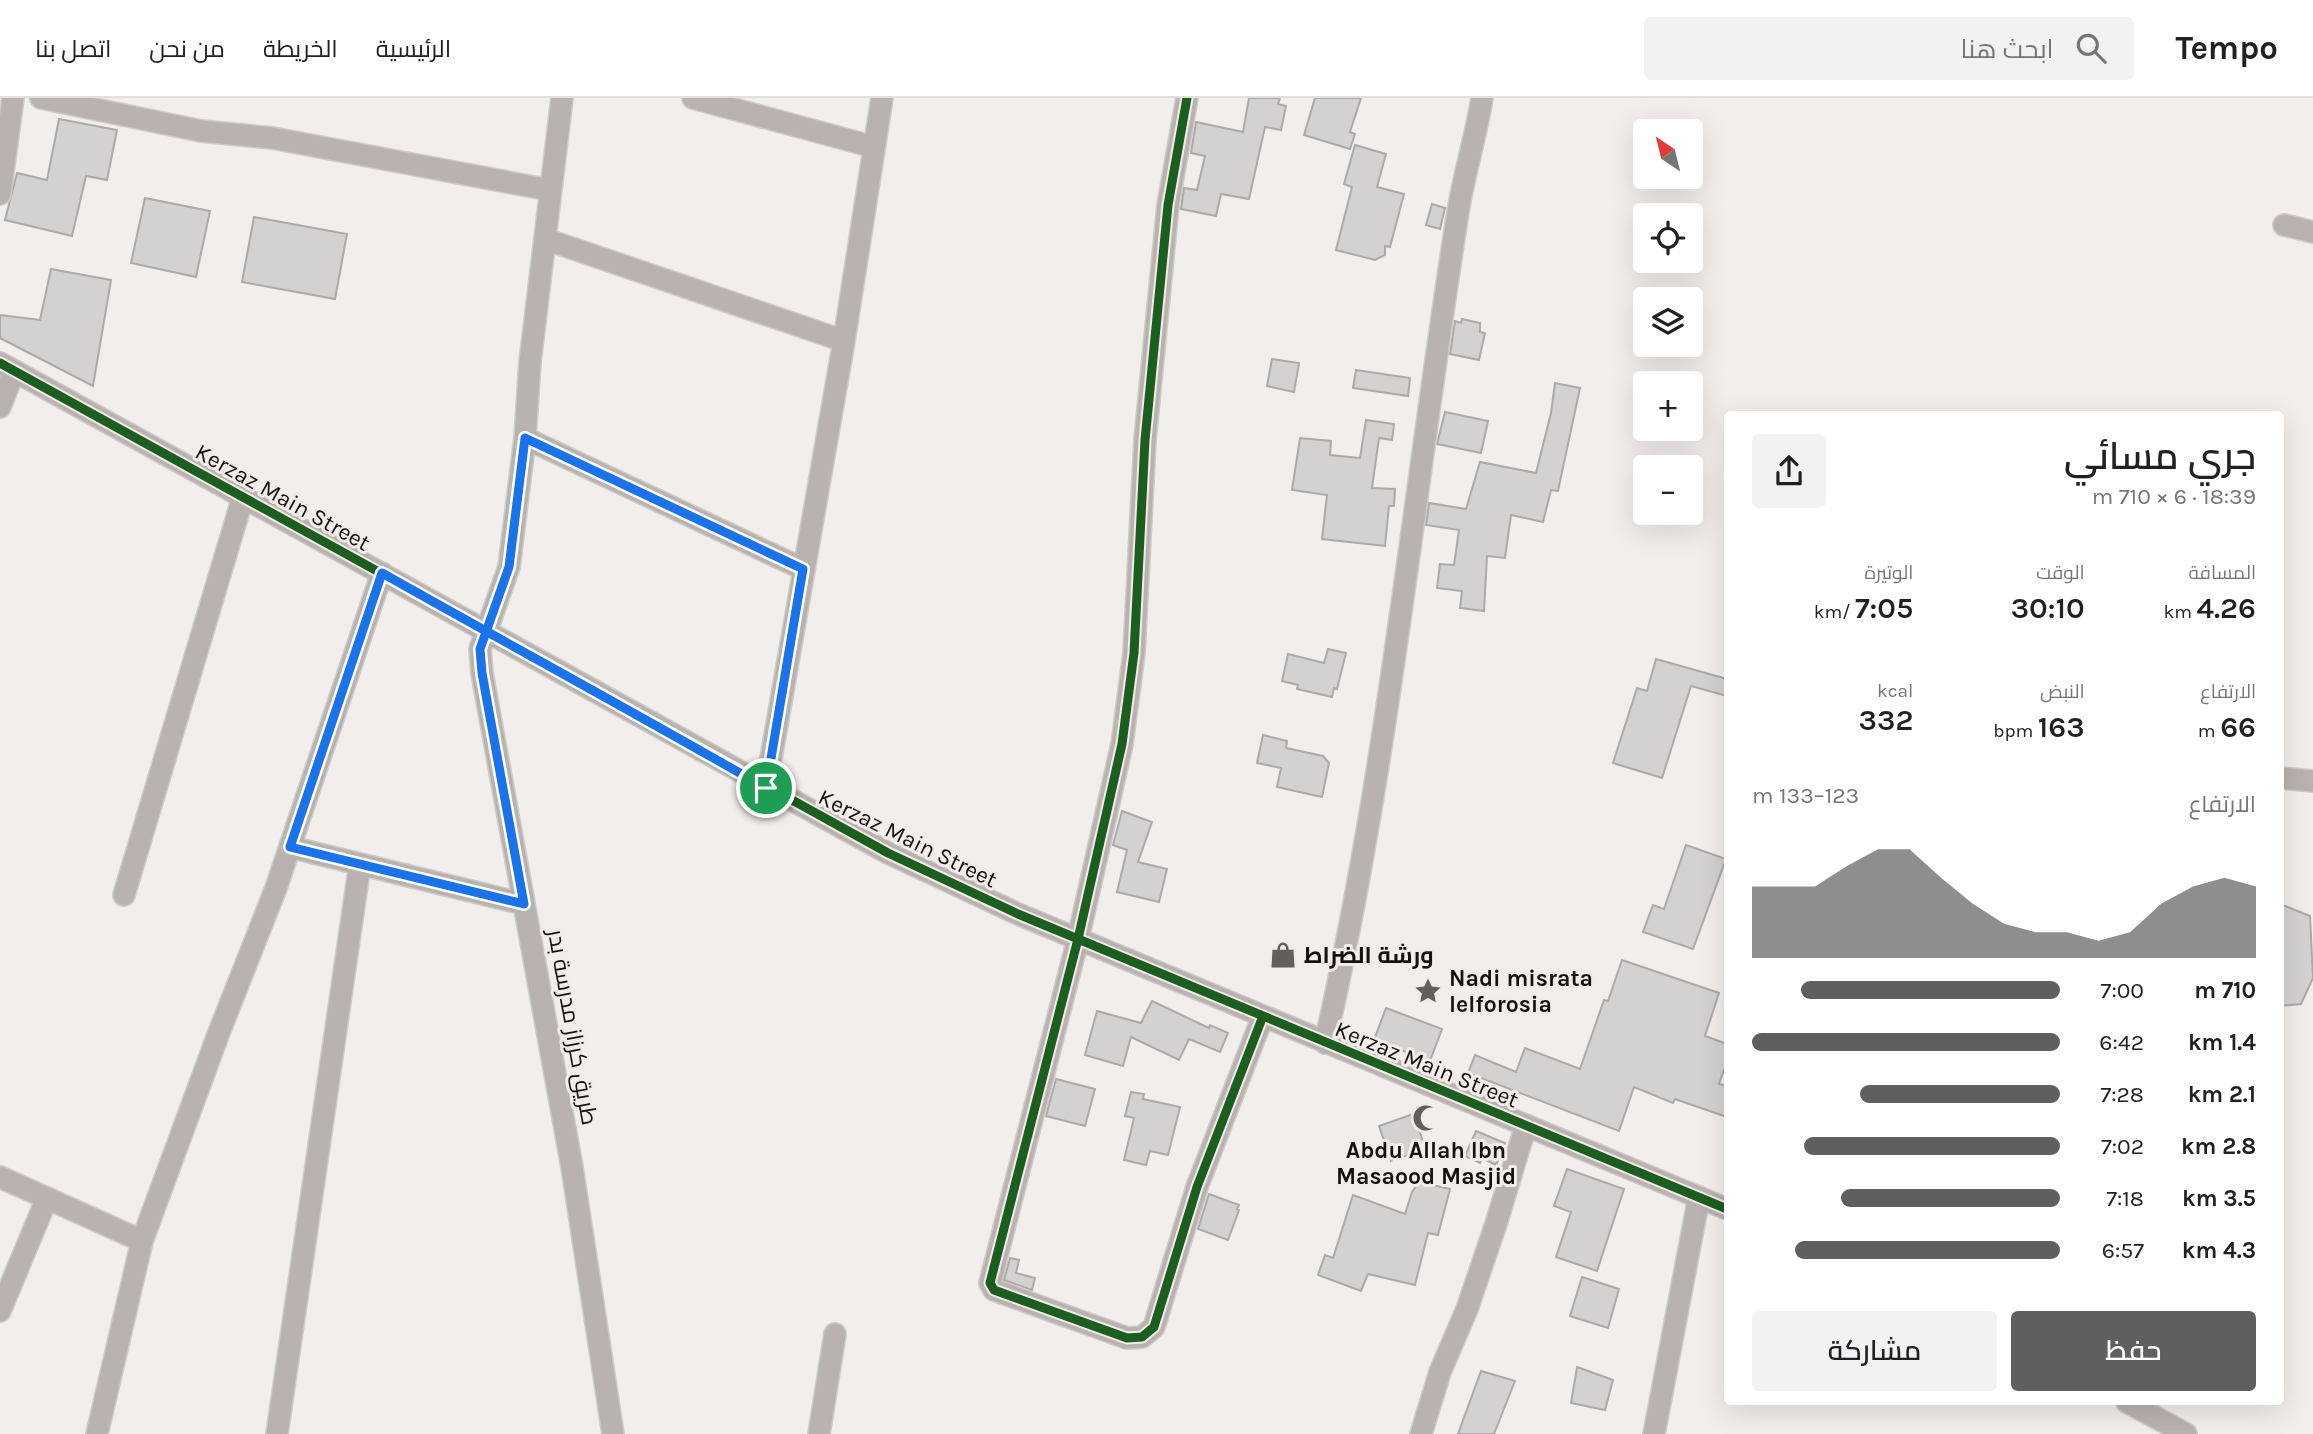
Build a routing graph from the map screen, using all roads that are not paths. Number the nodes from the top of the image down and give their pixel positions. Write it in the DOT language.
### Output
graph roads {
  1 [pos="13,98"];
  2 [pos="41,98"];
  3 [pos="562,98"];
  4 [pos="693,98"];
  5 [pos="882,98"];
  6 [pos="1187,98"];
  7 [pos="1482,98"];
  8 [pos="719,102"];
  9 [pos="874,147"];
  10 [pos="550,190"];
  11 [pos="0,194"];
  12 [pos="2284,225"];
  13 [pos="2313,232"];
  14 [pos="545,239"];
  15 [pos="844,341"];
  16 [pos="7,367"];
  17 [pos="0,407"];
  18 [pos="525,438"];
  19 [pos="243,497"];
  20 [pos="803,569"];
  21 [pos="382,573"];
  22 [pos="485,632"];
  23 [pos="2284,778"];
  24 [pos="2313,781"];
  25 [pos="766,788"];
  26 [pos="290,847"];
  27 [pos="360,864"];
  28 [pos="124,895"];
  29 [pos="524,904"];
  30 [pos="1078,939"];
  31 [pos="1264,1016"];
  32 [pos="1325,1043"];
  33 [pos="1526,1125"];
  34 [pos="0,1177"];
  35 [pos="1699,1197"];
  36 [pos="47,1198"];
  37 [pos="1724,1208"];
  38 [pos="142,1241"];
  39 [pos="0,1311"];
  40 [pos="835,1334"];
  41 [pos="2135,1405"];
  42 [pos="97,1434"];
  43 [pos="277,1434"];
  44 [pos="613,1434"];
  45 [pos="819,1434"];
  46 [pos="1421,1434"];
  47 [pos="1654,1434"];
  48 [pos="2186,1434"];
  1 -- 11 [label="street"];
  2 -- 10 [label="street"];
  3 -- 10 [label="street, طريق كرزاز مدرسة بدر"];
  4 -- 8 [label="street"];
  5 -- 9 [label="street"];
  6 -- 30 [label="street"];
  7 -- 32 [label="street"];
  8 -- 9 [label="street"];
  9 -- 15 [label="street"];
  10 -- 14 [label="street, طريق كرزاز مدرسة بدر"];
  12 -- 13 [label="street"];
  14 -- 15 [label="street"];
  14 -- 18 [label="street, طريق كرزاز مدرسة بدر"];
  15 -- 20 [label="street"];
  16 -- 17 [label="street"];
  16 -- 19 [label="street, Kerzaz Main Street"];
  18 -- 20 [label="street"];
  18 -- 22 [label="street, طريق كرزاز مدرسة بدر"];
  19 -- 21 [label="street, Kerzaz Main Street"];
  19 -- 28 [label="street"];
  20 -- 25 [label="street"];
  21 -- 22 [label="street, Kerzaz Main Street"];
  21 -- 26 [label="street"];
  22 -- 25 [label="street, Kerzaz Main Street"];
  22 -- 29 [label="street, طريق كرزاز مدرسة بدر"];
  23 -- 24 [label="street"];
  25 -- 30 [label="street, Kerzaz Main Street"];
  26 -- 27 [label="street"];
  26 -- 38 [label="street"];
  27 -- 29 [label="street"];
  27 -- 43 [label="street"];
  29 -- 44 [label="street, طريق كرزاز مدرسة بدر"];
  30 -- 31 [label="street, Kerzaz Main Street"];
  30 -- 31 [label="street"];
  31 -- 32 [label="street, Kerzaz Main Street"];
  32 -- 33 [label="street, Kerzaz Main Street"];
  33 -- 35 [label="street, Kerzaz Main Street"];
  33 -- 46 [label="street"];
  34 -- 36 [label="street"];
  35 -- 37 [label="street, Kerzaz Main Street"];
  35 -- 47 [label="street"];
  36 -- 38 [label="street"];
  36 -- 39 [label="street"];
  38 -- 42 [label="street"];
  40 -- 45 [label="street"];
  41 -- 48 [label="street"];
}
